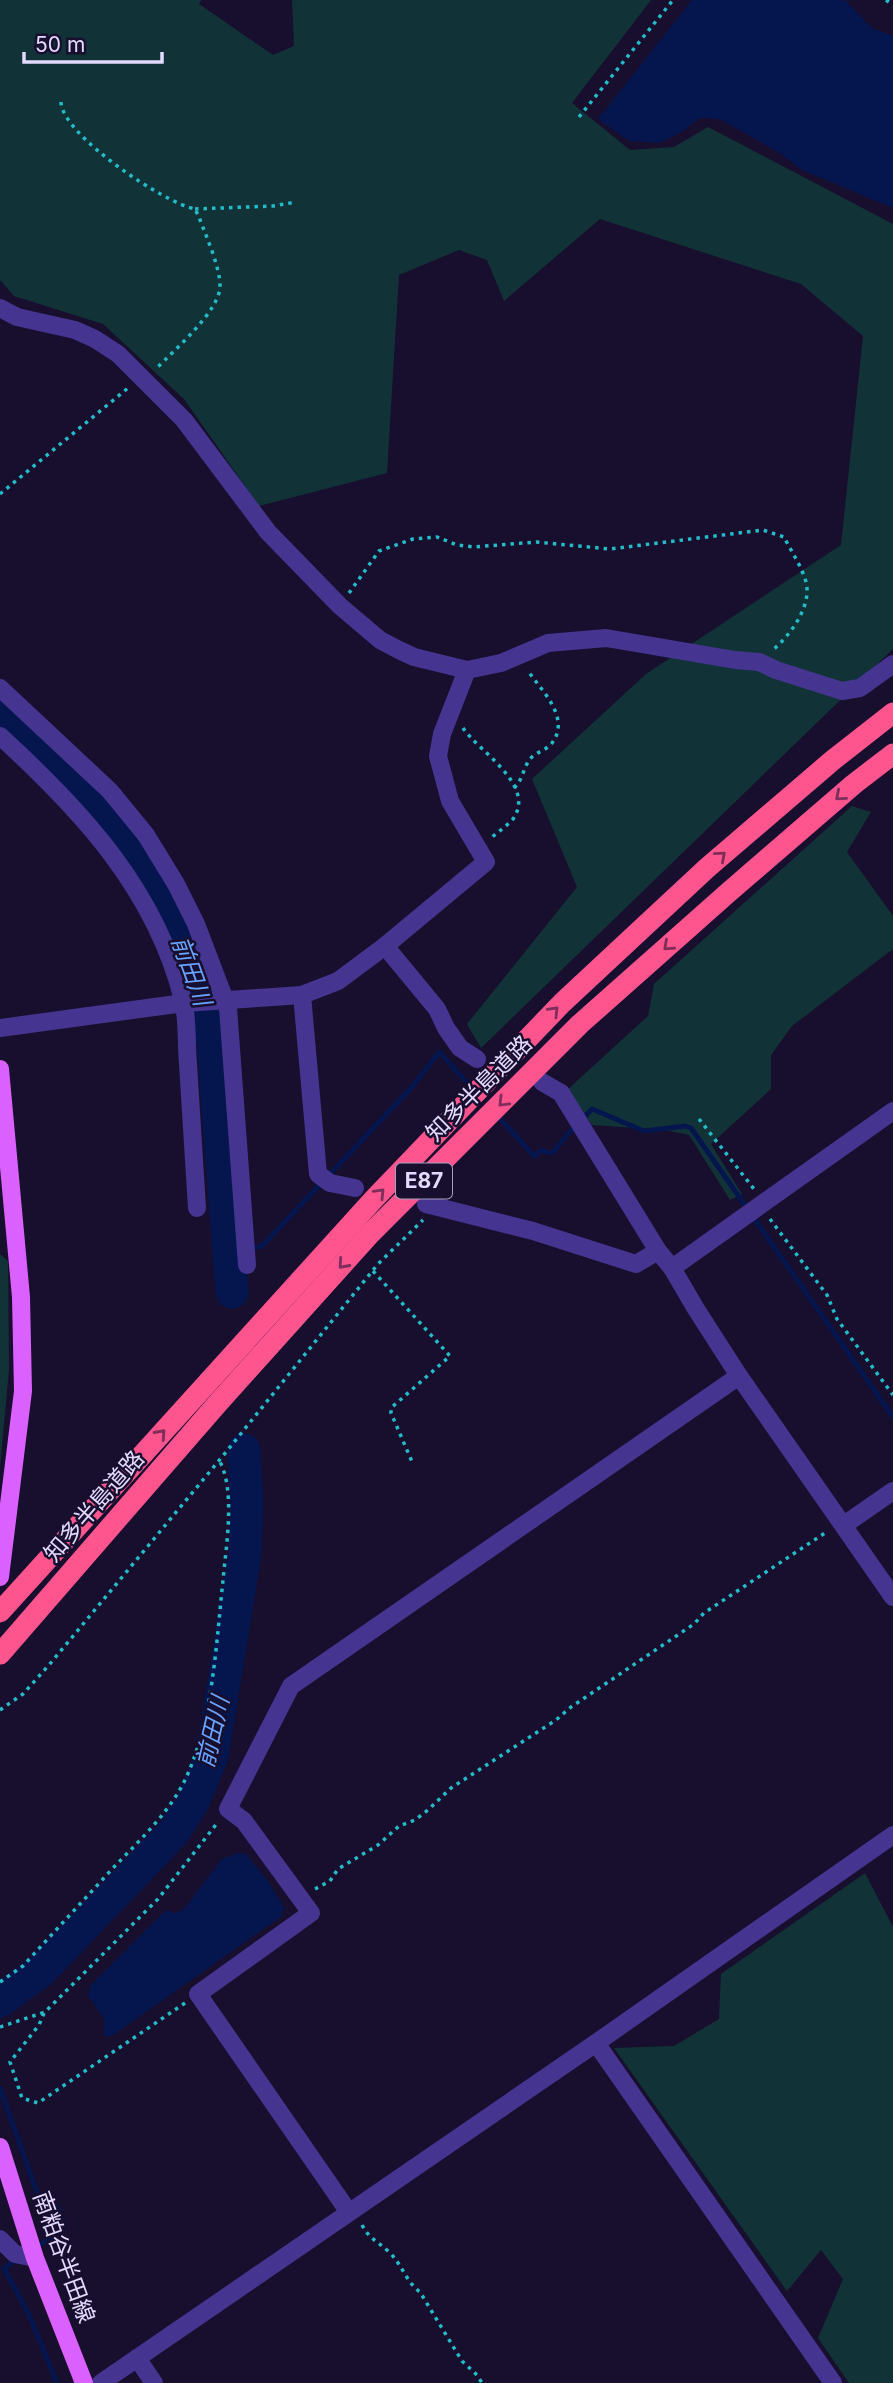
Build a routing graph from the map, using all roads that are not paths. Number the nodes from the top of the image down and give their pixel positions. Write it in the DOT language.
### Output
graph roads {
  1 [pos="0,308"];
  2 [pos="893,664"];
  3 [pos="467,670"];
  4 [pos="0,688"];
  5 [pos="893,713"];
  6 [pos="0,736"];
  7 [pos="893,754"];
  8 [pos="385,946"];
  9 [pos="302,995"];
  10 [pos="224,999"];
  11 [pos="184,1003"];
  12 [pos="0,1028"];
  13 [pos="477,1059"];
  14 [pos="0,1069"];
  15 [pos="542,1082"];
  16 [pos="893,1111"];
  17 [pos="355,1188"];
  18 [pos="431,1205"];
  19 [pos="197,1208"];
  20 [pos="658,1251"];
  21 [pos="247,1265"];
  22 [pos="672,1268"];
  23 [pos="740,1376"];
  24 [pos="893,1490"];
  25 [pos="843,1523"];
  26 [pos="0,1577"];
  27 [pos="893,1597"];
  28 [pos="0,1612"];
  29 [pos="0,1654"];
  30 [pos="893,1835"];
  31 [pos="596,2043"];
  32 [pos="0,2147"];
  33 [pos="350,2210"];
  34 [pos="0,2239"];
  35 [pos="36,2258"];
  36 [pos="137,2358"];
  37 [pos="84,2383"];
  38 [pos="101,2383"];
  39 [pos="154,2383"];
  40 [pos="833,2383"];
  1 -- 3 [label="street"];
  2 -- 3 [label="street"];
  3 -- 8 [label="street"];
  4 -- 10 [label="street"];
  28 -- 5 [label="highway, 知多半島道路 / E87, one-way"];
  6 -- 11 [label="street"];
  7 -- 29 [label="highway, 知多半島道路 / E87, one-way"];
  8 -- 9 [label="street"];
  8 -- 13 [label="street"];
  9 -- 10 [label="street"];
  9 -- 17 [label="street"];
  10 -- 11 [label="street"];
  10 -- 21 [label="street"];
  11 -- 12 [label="street"];
  11 -- 19 [label="street"];
  14 -- 26 [label="main road"];
  15 -- 20 [label="street"];
  16 -- 22 [label="street"];
  18 -- 20 [label="street"];
  20 -- 22 [label="street"];
  22 -- 23 [label="street"];
  23 -- 25 [label="street"];
  23 -- 33 [label="street"];
  24 -- 25 [label="street"];
  25 -- 27 [label="street"];
  30 -- 31 [label="street"];
  31 -- 33 [label="street"];
  31 -- 40 [label="street"];
  32 -- 35 [label="main road, 南粕谷半田線"];
  33 -- 36 [label="street"];
  34 -- 35 [label="street"];
  35 -- 37 [label="main road, 南粕谷半田線"];
  36 -- 38 [label="street"];
  36 -- 39 [label="street"];
}
